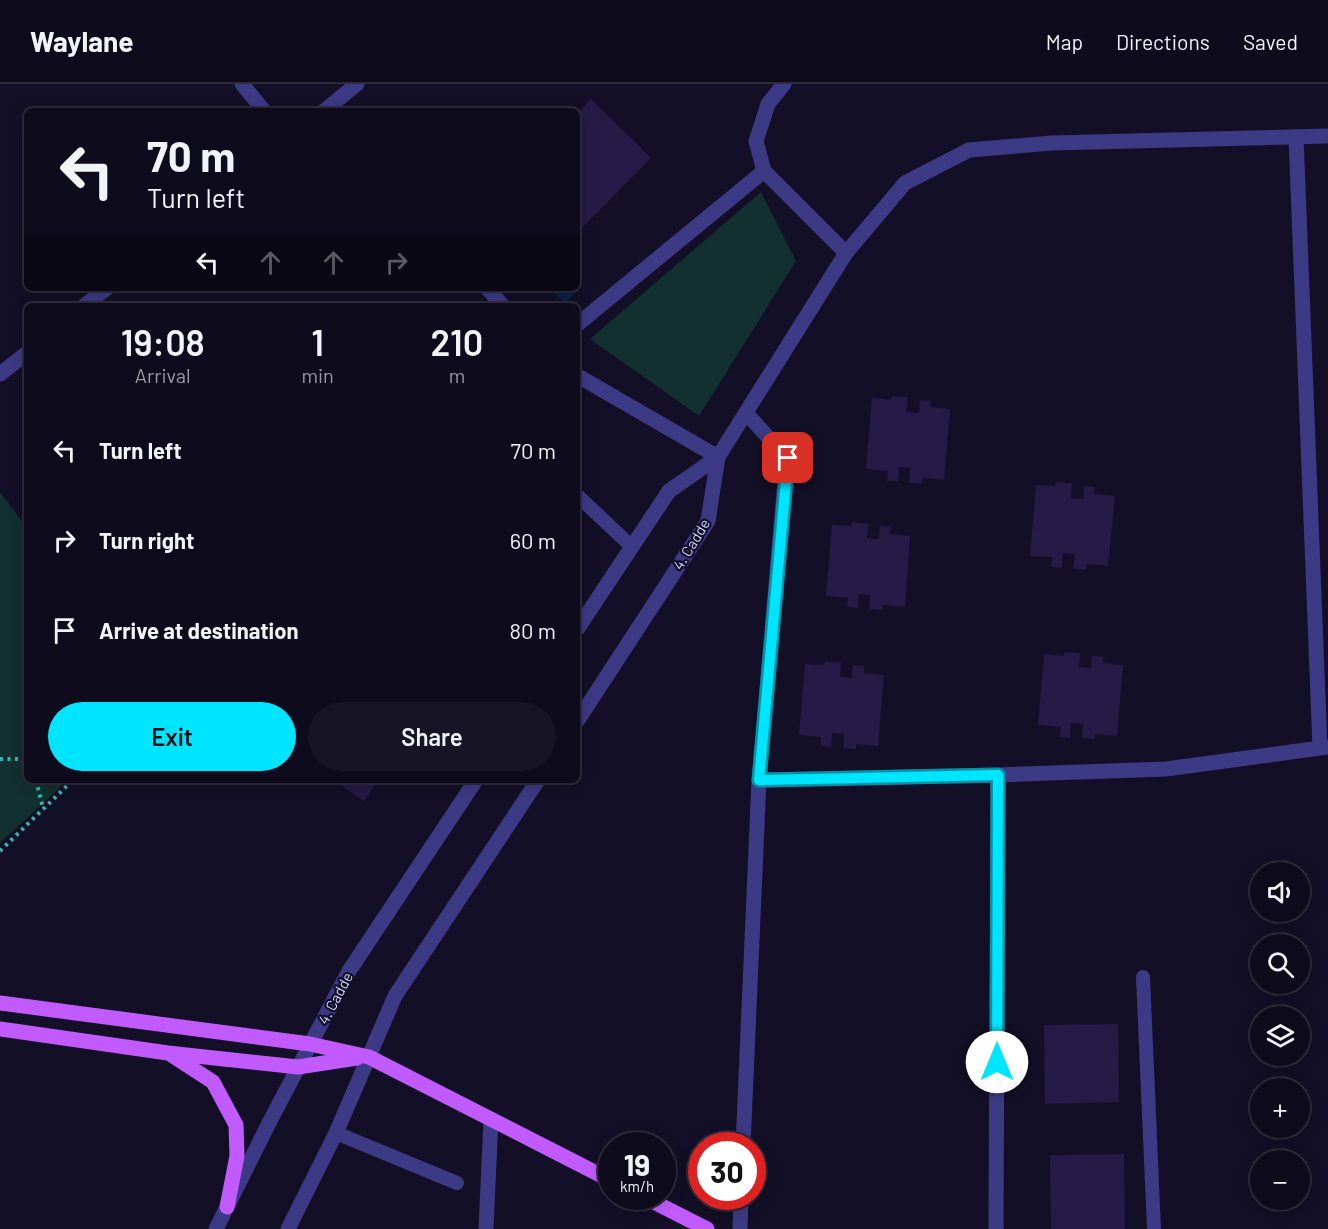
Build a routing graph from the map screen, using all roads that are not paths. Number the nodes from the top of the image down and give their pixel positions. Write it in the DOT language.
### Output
graph roads {
  1 [pos="242,84"];
  2 [pos="357,84"];
  3 [pos="784,84"];
  4 [pos="262,108"];
  5 [pos="332,108"];
  6 [pos="1328,136"];
  7 [pos="1296,137"];
  8 [pos="764,171"];
  9 [pos="846,253"];
  10 [pos="103,291"];
  11 [pos="490,291"];
  12 [pos="88,303"];
  13 [pos="500,303"];
  14 [pos="580,322"];
  15 [pos="24,354"];
  16 [pos="0,374"];
  17 [pos="580,377"];
  18 [pos="746,413"];
  19 [pos="718,457"];
  20 [pos="580,498"];
  21 [pos="632,547"];
  22 [pos="580,625"];
  23 [pos="580,717"];
  24 [pos="1324,747"];
  25 [pos="998,775"];
  26 [pos="759,780"];
  27 [pos="474,783"];
  28 [pos="536,783"];
  29 [pos="1143,977"];
  30 [pos="0,1003"];
  31 [pos="0,1029"];
  32 [pos="310,1044"];
  33 [pos="168,1053"];
  34 [pos="369,1057"];
  35 [pos="298,1066"];
  36 [pos="491,1119"];
  37 [pos="744,1132"];
  38 [pos="336,1133"];
  39 [pos="598,1174"];
  40 [pos="457,1183"];
  41 [pos="227,1207"];
  42 [pos="670,1210"];
  43 [pos="741,1210"];
  44 [pos="216,1229"];
  45 [pos="288,1229"];
  46 [pos="486,1229"];
  47 [pos="707,1229"];
  48 [pos="740,1229"];
  49 [pos="996,1229"];
  50 [pos="1154,1229"];
  1 -- 4 [label="street"];
  2 -- 5 [label="street"];
  3 -- 8 [label="street"];
  6 -- 7 [label="street"];
  7 -- 9 [label="street"];
  7 -- 24 [label="street"];
  8 -- 9 [label="street"];
  8 -- 14 [label="street"];
  9 -- 18 [label="street"];
  10 -- 12 [label="street"];
  11 -- 13 [label="street"];
  15 -- 16 [label="street"];
  17 -- 19 [label="street"];
  18 -- 19 [label="street"];
  18 -- 26 [label="street"];
  19 -- 21 [label="street"];
  19 -- 23 [label="street, 4. Cadde"];
  20 -- 21 [label="lane"];
  21 -- 22 [label="street"];
  24 -- 25 [label="street"];
  25 -- 26 [label="street"];
  25 -- 49 [label="street"];
  26 -- 37 [label="street"];
  27 -- 32 [label="street, 4. Cadde"];
  28 -- 34 [label="street"];
  29 -- 50 [label="lane"];
  30 -- 32 [label="main road"];
  31 -- 33 [label="main road"];
  32 -- 34 [label="main road"];
  32 -- 35 [label="street, 4. Cadde"];
  33 -- 35 [label="main road"];
  33 -- 41 [label="main road"];
  34 -- 35 [label="main road"];
  34 -- 36 [label="main road"];
  34 -- 38 [label="street"];
  35 -- 41 [label="street, 4. Cadde"];
  36 -- 39 [label="main road"];
  36 -- 46 [label="street"];
  38 -- 40 [label="lane"];
  38 -- 45 [label="street"];
  41 -- 44 [label="street, 4. Cadde"];
  42 -- 47 [label="main road"];
  43 -- 48 [label="street"];
}
